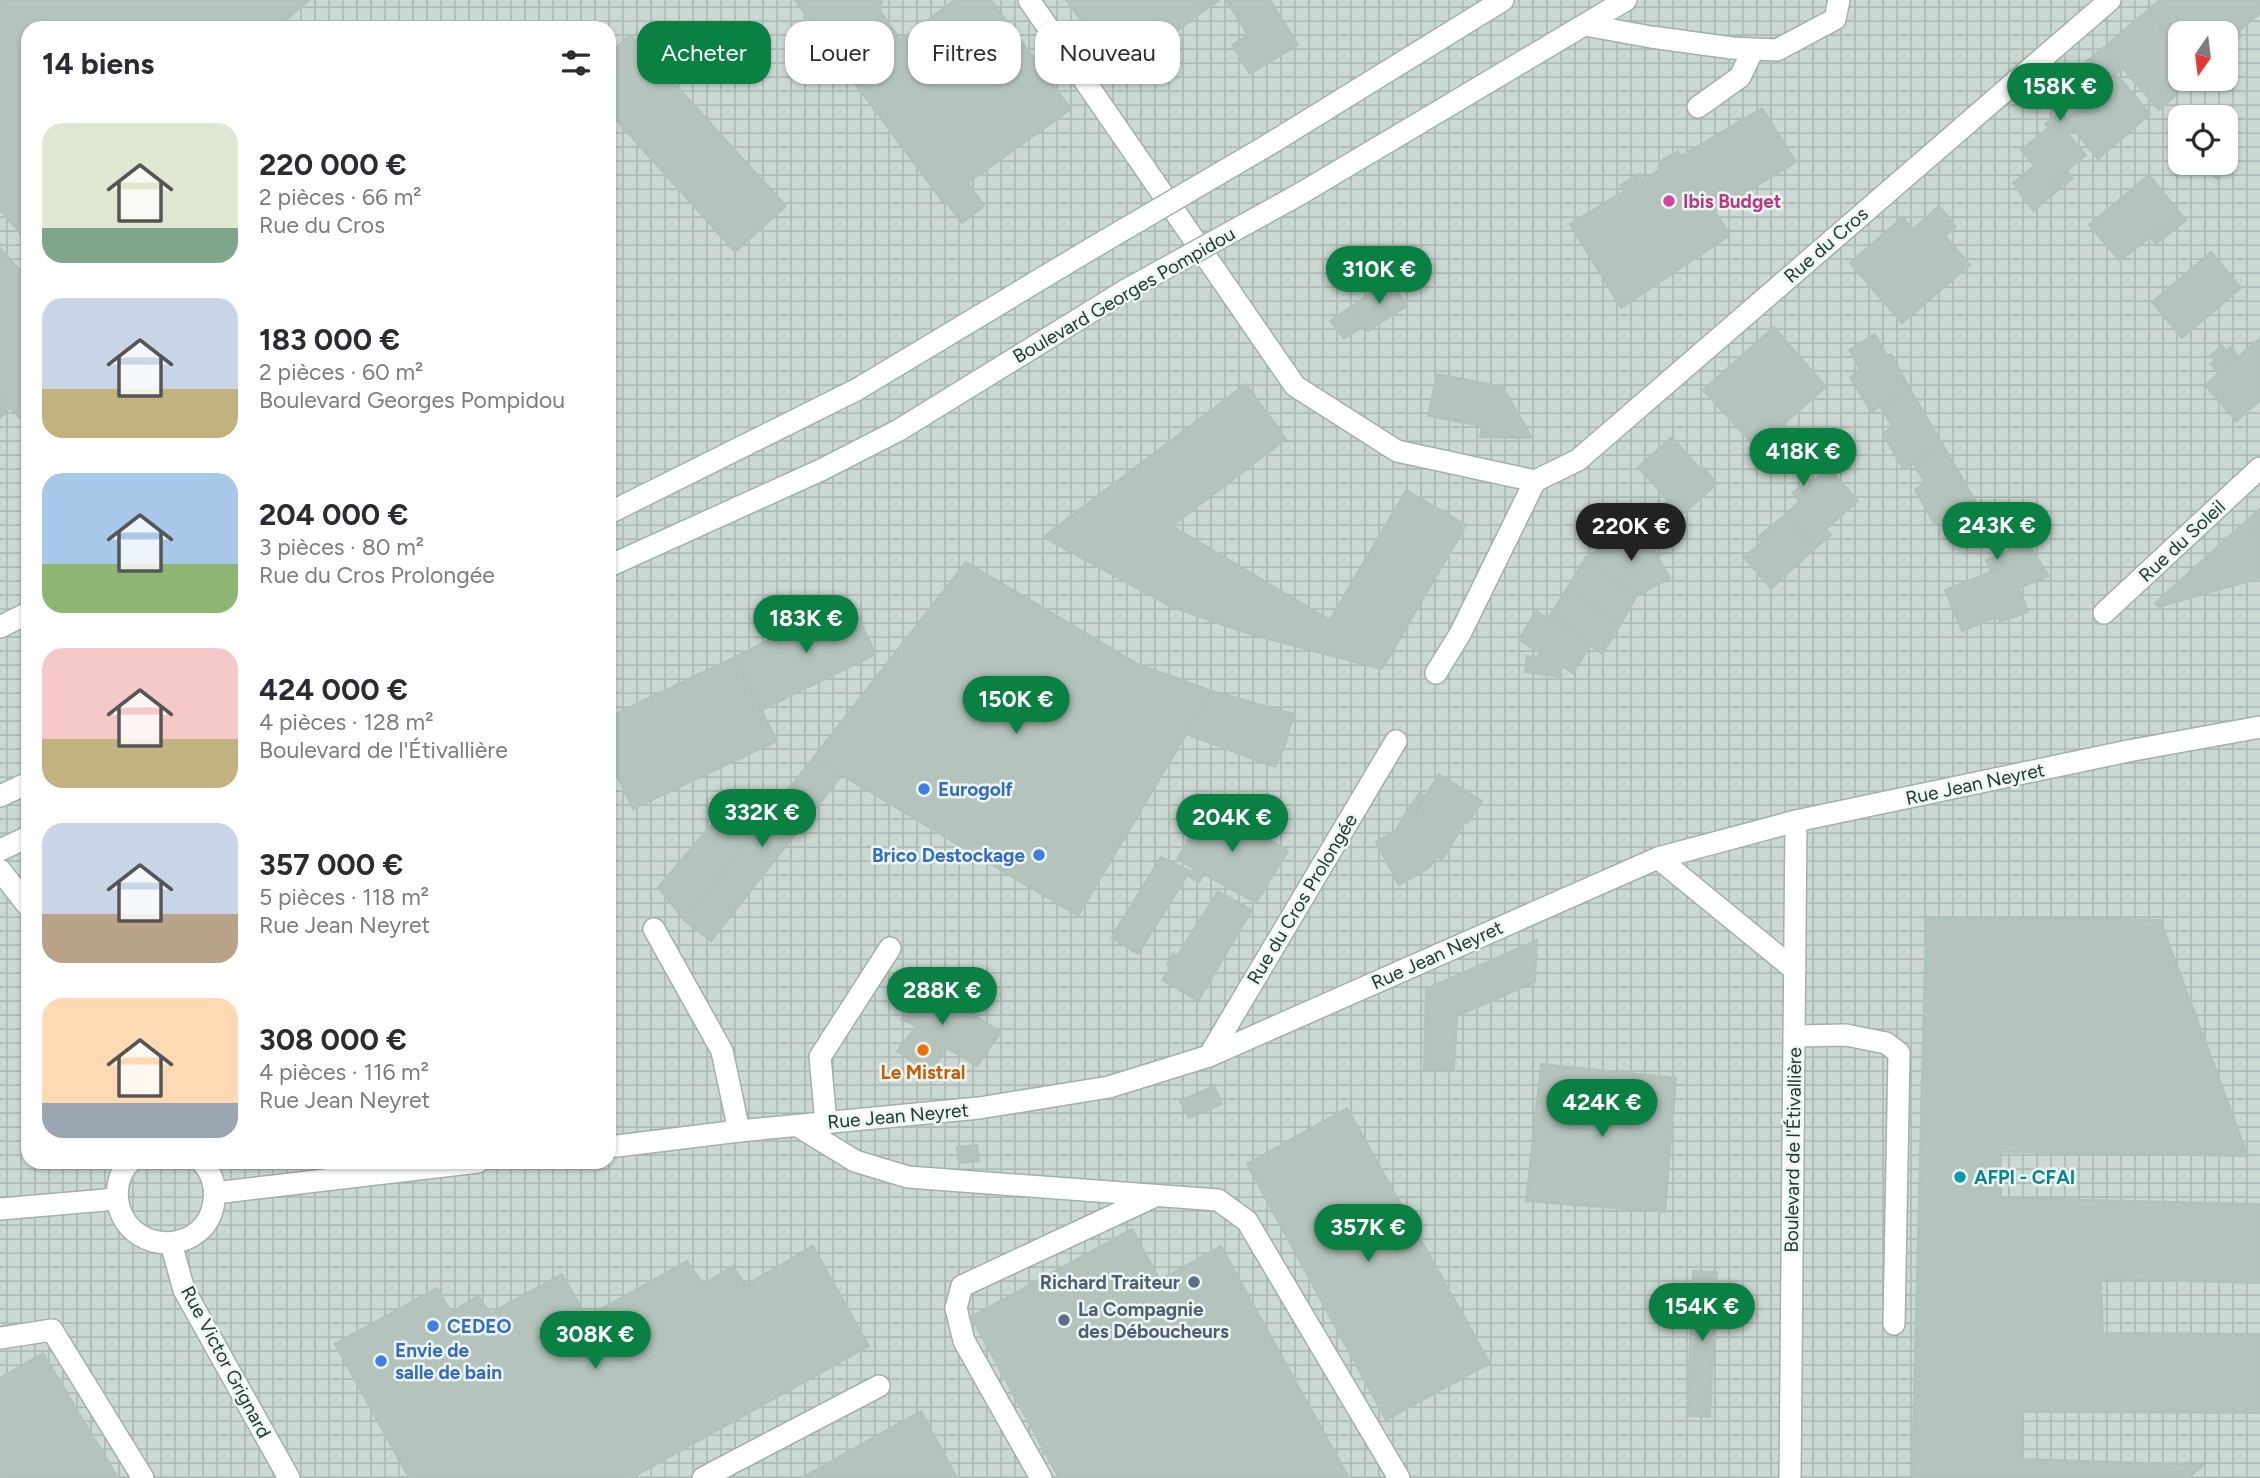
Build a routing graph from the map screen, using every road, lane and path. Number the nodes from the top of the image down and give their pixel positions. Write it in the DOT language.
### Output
graph roads {
  1 [pos="1029,0"];
  2 [pos="1503,0"];
  3 [pos="1626,0"];
  4 [pos="1839,0"];
  5 [pos="2110,0"];
  6 [pos="1585,25"];
  7 [pos="1753,50"];
  8 [pos="1698,107"];
  9 [pos="2260,468"];
  10 [pos="1535,481"];
  11 [pos="616,510"];
  12 [pos="616,563"];
  13 [pos="2104,613"];
  14 [pos="21,616"];
  15 [pos="0,627"];
  16 [pos="1436,673"];
  17 [pos="2260,727"];
  18 [pos="1396,741"];
  19 [pos="21,786"];
  20 [pos="0,796"];
  21 [pos="1796,821"];
  22 [pos="21,840"];
  23 [pos="0,850"];
  24 [pos="1658,858"];
  25 [pos="0,870"];
  26 [pos="21,897"];
  27 [pos="654,929"];
  28 [pos="890,948"];
  29 [pos="1795,970"];
  30 [pos="1794,1036"];
  31 [pos="1209,1056"];
  32 [pos="827,1123"];
  33 [pos="798,1126"];
  34 [pos="739,1131"];
  35 [pos="616,1146"];
  36 [pos="207,1169"];
  37 [pos="419,1169"];
  38 [pos="118,1181"];
  39 [pos="215,1193"];
  40 [pos="1158,1195"];
  41 [pos="0,1209"];
  42 [pos="171,1243"];
  43 [pos="1894,1324"];
  44 [pos="0,1338"];
  45 [pos="879,1385"];
  46 [pos="144,1478"];
  47 [pos="289,1478"];
  48 [pos="703,1478"];
  49 [pos="1041,1478"];
  50 [pos="1399,1478"];
  51 [pos="1790,1478"];
  1 -- 10 [label="street"];
  2 -- 11 [label="street, bridge"];
  3 -- 6 [label="street, Boulevard Georges Pompidou"];
  4 -- 7 [label="street"];
  5 -- 10 [label="street, Rue du Cros"];
  6 -- 7 [label="street"];
  6 -- 12 [label="street, Boulevard Georges Pompidou, bridge"];
  7 -- 8 [label="street"];
  9 -- 13 [label="street, Rue du Soleil"];
  10 -- 16 [label="street"];
  14 -- 15 [label="street"];
  17 -- 21 [label="street, Rue Jean Neyret"];
  18 -- 31 [label="street, Rue du Cros Prolongée"];
  19 -- 20 [label="street"];
  21 -- 24 [label="street, Rue Jean Neyret"];
  21 -- 29 [label="street, Boulevard de l'Étivallière"];
  22 -- 23 [label="street"];
  24 -- 29 [label="street"];
  24 -- 31 [label="street, Rue Jean Neyret"];
  25 -- 26 [label="street"];
  27 -- 34 [label="street"];
  28 -- 32 [label="street"];
  29 -- 30 [label="street, Boulevard de l'Étivallière"];
  30 -- 43 [label="street"];
  30 -- 51 [label="street, Boulevard de l'Étivallière"];
  31 -- 32 [label="street, Rue Jean Neyret"];
  32 -- 33 [label="street, Rue Jean Neyret"];
  33 -- 34 [label="street, Rue Jean Neyret"];
  33 -- 40 [label="street"];
  34 -- 35 [label="street, Rue Jean Neyret"];
  36 -- 39 [label="street"];
  37 -- 39 [label="street"];
  38 -- 41 [label="street"];
  38 -- 42 [label="street"];
  39 -- 42 [label="street"];
  40 -- 49 [label="street"];
  40 -- 50 [label="street"];
  42 -- 47 [label="street, Rue Victor Grignard"];
  44 -- 46 [label="street"];
  45 -- 48 [label="street"];
}
